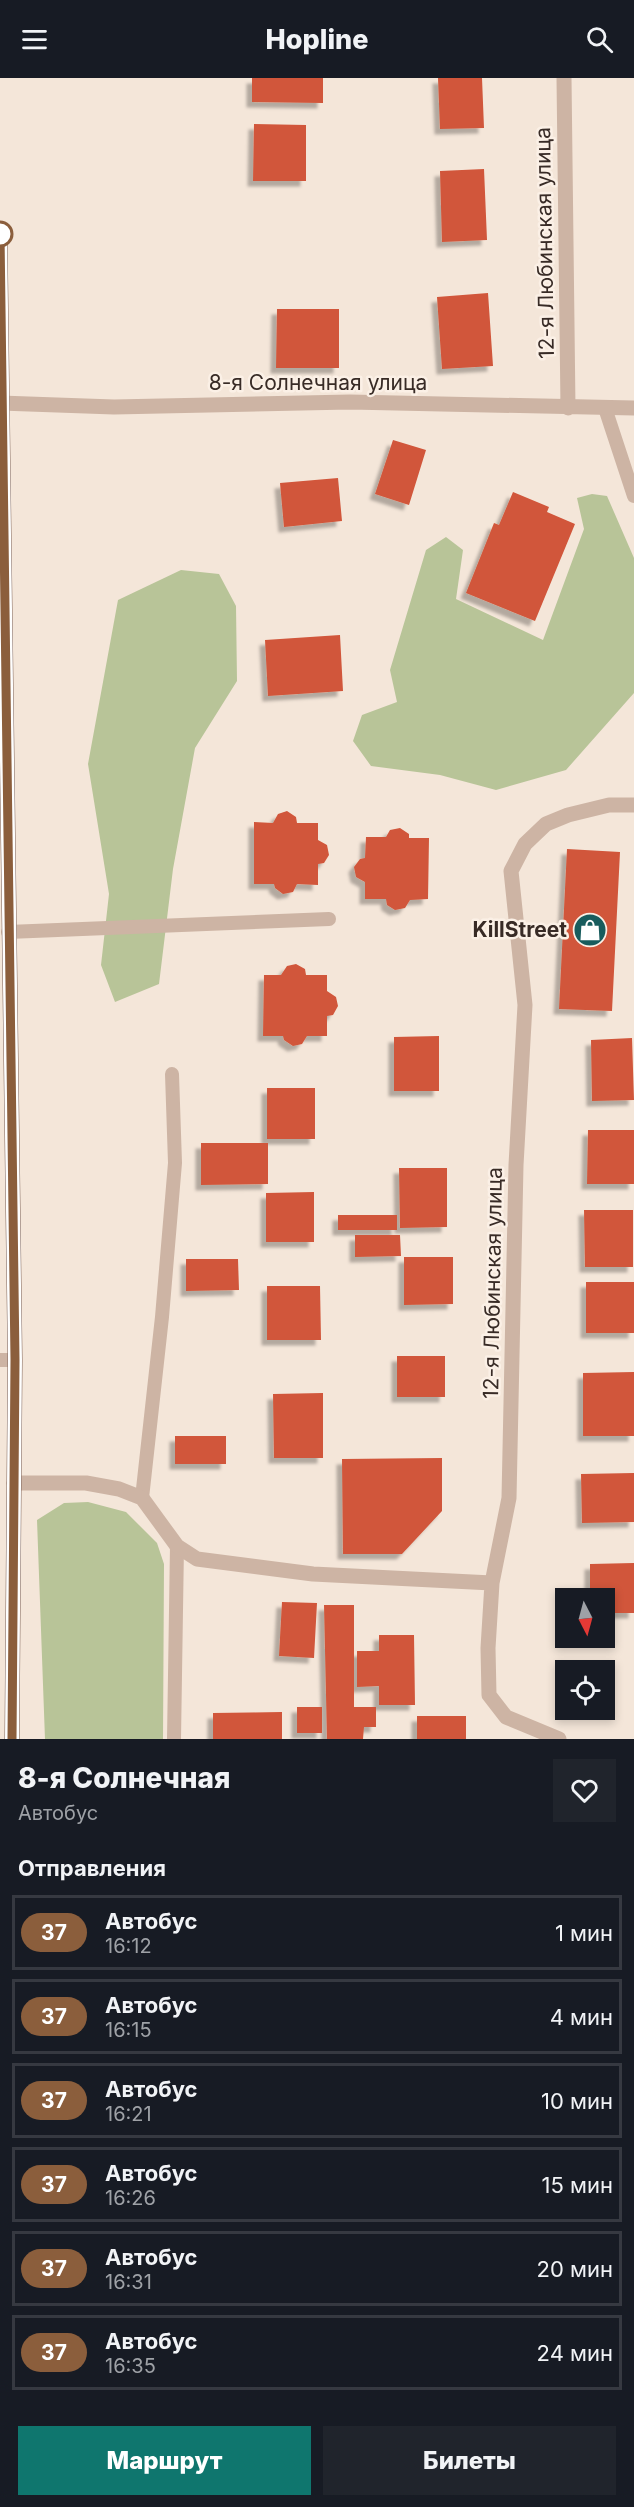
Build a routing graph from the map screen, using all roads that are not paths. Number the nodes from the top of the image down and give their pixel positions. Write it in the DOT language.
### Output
graph roads {
  1 [pos="564,78"];
  2 [pos="0,237"];
  3 [pos="0,244"];
  4 [pos="1,403"];
  5 [pos="568,408"];
  6 [pos="605,408"];
  7 [pos="634,408"];
  8 [pos="634,496"];
  9 [pos="634,805"];
  10 [pos="329,919"];
  11 [pos="8,932"];
  12 [pos="4,986"];
  13 [pos="172,1074"];
  14 [pos="7,1360"];
  15 [pos="14,1483"];
  16 [pos="142,1498"];
  17 [pos="177,1546"];
  18 [pos="6,1579"];
  19 [pos="492,1583"];
  20 [pos="12,1739"];
  21 [pos="174,1739"];
  22 [pos="559,1739"];
  1 -- 5 [label="street, 12-я Любинская улица"];
  2 -- 3 [label="main road"];
  3 -- 4 [label="main road"];
  4 -- 5 [label="street, 8-я Солнечная улица"];
  4 -- 11 [label="main road"];
  5 -- 6 [label="street, 8-я Солнечная улица"];
  6 -- 7 [label="street, 8-я Солнечная улица"];
  6 -- 8 [label="lane"];
  9 -- 19 [label="street, 12-я Любинская улица"];
  10 -- 11 [label="lane"];
  11 -- 12 [label="main road"];
  12 -- 14 [label="main road"];
  13 -- 16 [label="lane"];
  14 -- 15 [label="main road"];
  15 -- 16 [label="street"];
  15 -- 18 [label="main road"];
  16 -- 17 [label="street"];
  17 -- 19 [label="street"];
  17 -- 21 [label="lane"];
  18 -- 20 [label="main road"];
  19 -- 22 [label="street, 12-я Любинская улица"];
}
